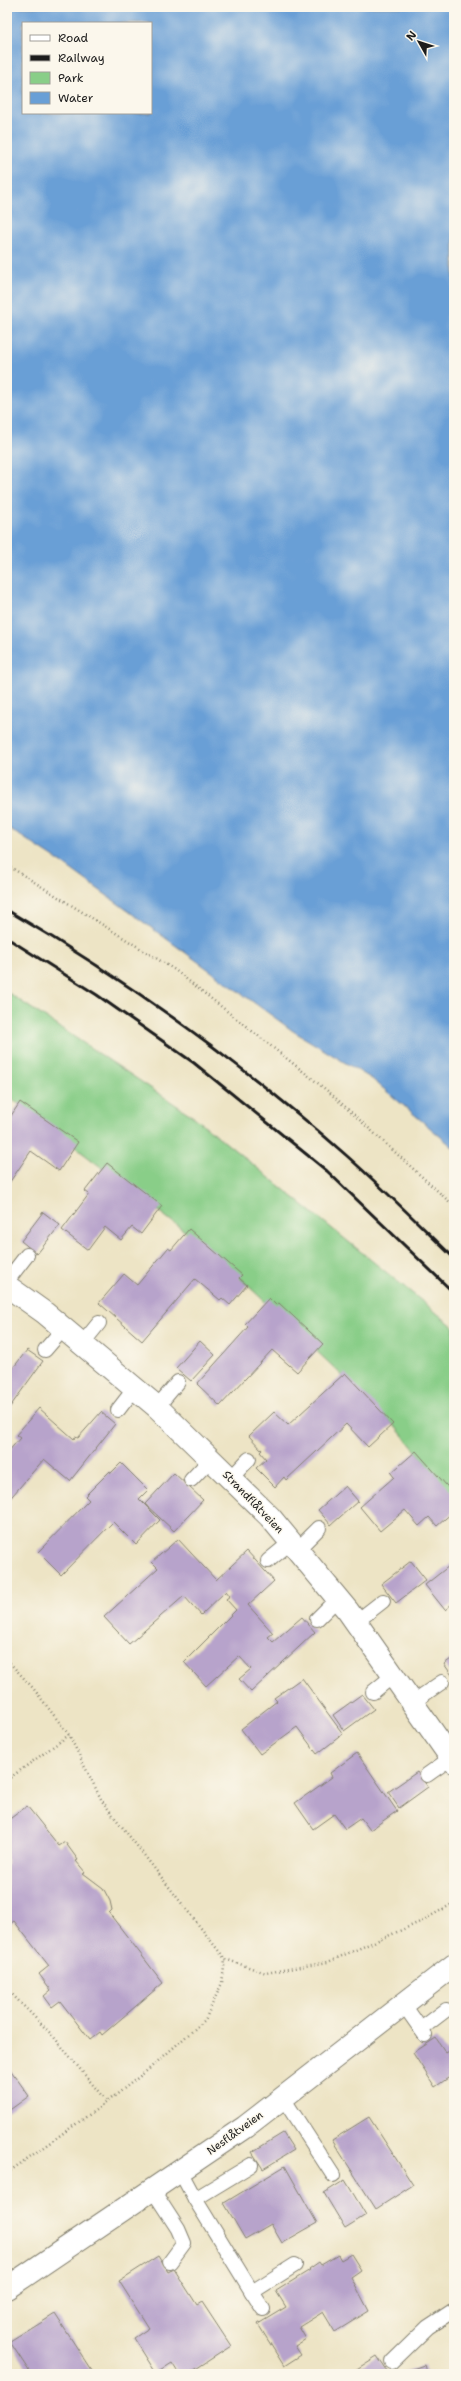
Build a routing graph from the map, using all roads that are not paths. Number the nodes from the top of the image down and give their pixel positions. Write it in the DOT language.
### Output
graph roads {
  1 [pos="27,1255"];
  2 [pos="7,1281"];
  3 [pos="7,1286"];
  4 [pos="99,1323"];
  5 [pos="64,1328"];
  6 [pos="82,1344"];
  7 [pos="45,1350"];
  8 [pos="178,1382"];
  9 [pos="135,1388"];
  10 [pos="157,1407"];
  11 [pos="118,1410"];
  12 [pos="211,1459"];
  13 [pos="249,1459"];
  14 [pos="231,1478"];
  15 [pos="191,1480"];
  16 [pos="319,1528"];
  17 [pos="294,1546"];
  18 [pos="268,1561"];
  19 [pos="338,1598"];
  20 [pos="383,1601"];
  21 [pos="317,1619"];
  22 [pos="356,1622"];
  23 [pos="394,1675"];
  24 [pos="442,1682"];
  25 [pos="373,1692"];
  26 [pos="413,1702"];
  27 [pos="453,1760"];
  28 [pos="427,1774"];
  29 [pos="454,1965"];
  30 [pos="404,2005"];
  31 [pos="446,2010"];
  32 [pos="283,2098"];
  33 [pos="251,2165"];
  34 [pos="180,2171"];
  35 [pos="333,2175"];
  36 [pos="152,2189"];
  37 [pos="195,2199"];
  38 [pos="170,2262"];
  39 [pos="295,2265"];
  40 [pos="7,2288"];
  41 [pos="252,2292"];
  42 [pos="263,2309"];
  43 [pos="454,2310"];
  44 [pos="392,2362"];
  1 -- 2 [label="lane"];
  3 -- 5 [label="street, Strandflåtveien"];
  4 -- 6 [label="lane"];
  5 -- 6 [label="street, Strandflåtveien"];
  5 -- 7 [label="lane"];
  6 -- 9 [label="street, Strandflåtveien"];
  8 -- 10 [label="lane"];
  9 -- 10 [label="street, Strandflåtveien"];
  9 -- 11 [label="lane"];
  10 -- 12 [label="street, Strandflåtveien"];
  12 -- 14 [label="street, Strandflåtveien"];
  12 -- 15 [label="lane"];
  13 -- 14 [label="lane"];
  14 -- 17 [label="street, Strandflåtveien"];
  16 -- 17 [label="lane"];
  17 -- 18 [label="lane"];
  17 -- 19 [label="street, Strandflåtveien"];
  19 -- 21 [label="lane"];
  19 -- 22 [label="street, Strandflåtveien"];
  20 -- 22 [label="lane"];
  22 -- 23 [label="street, Strandflåtveien"];
  23 -- 25 [label="lane"];
  23 -- 26 [label="street, Strandflåtveien"];
  24 -- 26 [label="lane"];
  26 -- 27 [label="street, Strandflåtveien"];
  27 -- 28 [label="lane"];
  29 -- 30 [label="street, Nesflåtveien"];
  30 -- 31 [label="lane"];
  30 -- 32 [label="street, Nesflåtveien"];
  32 -- 34 [label="street, Nesflåtveien"];
  32 -- 35 [label="lane"];
  33 -- 37 [label="lane"];
  34 -- 36 [label="street, Nesflåtveien"];
  34 -- 37 [label="lane"];
  36 -- 38 [label="lane"];
  36 -- 40 [label="street, Nesflåtveien"];
  37 -- 41 [label="lane"];
  39 -- 41 [label="lane"];
  41 -- 42 [label="lane"];
  43 -- 44 [label="lane"];
}
